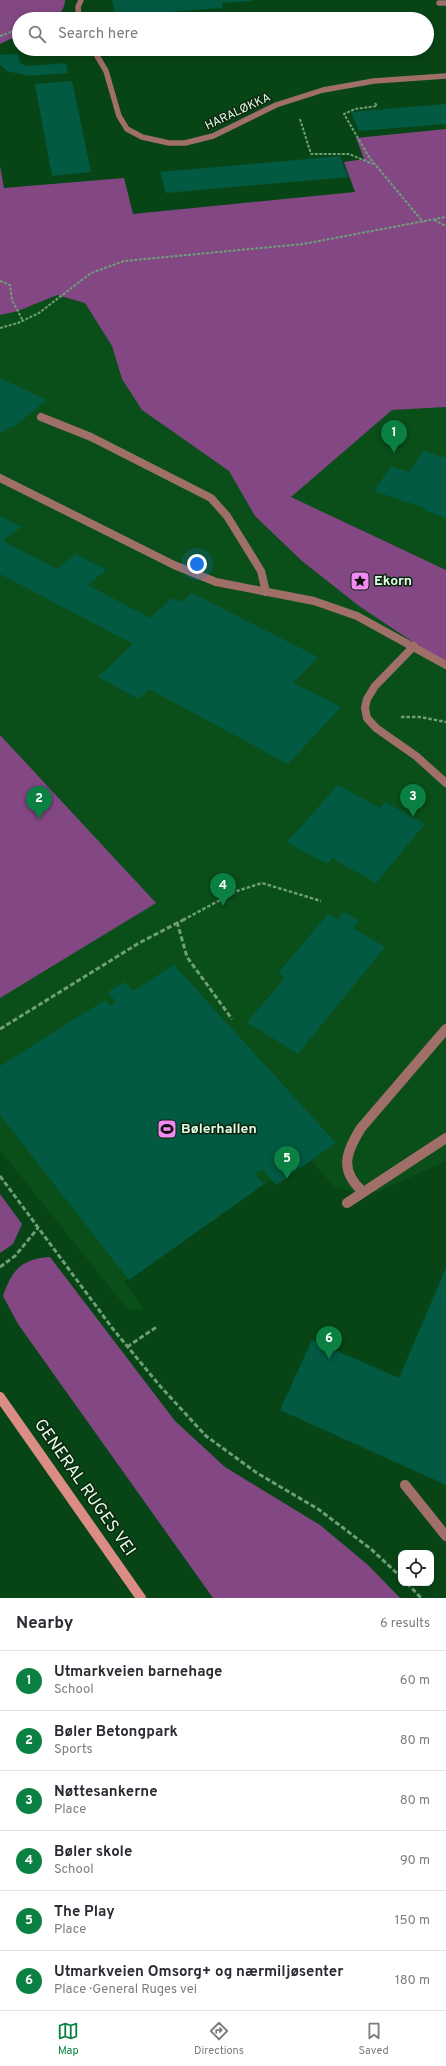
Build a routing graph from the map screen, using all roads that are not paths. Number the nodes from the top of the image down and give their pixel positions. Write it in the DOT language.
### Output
graph roads {
  1 [pos="81,0"];
  2 [pos="446,2"];
  3 [pos="439,3"];
  4 [pos="78,12"];
  5 [pos="98,56"];
  6 [pos="446,76"];
  7 [pos="41,417"];
  8 [pos="0,478"];
  9 [pos="266,592"];
  10 [pos="414,646"];
  11 [pos="446,665"];
  12 [pos="446,783"];
  13 [pos="446,1028"];
  14 [pos="446,1138"];
  15 [pos="362,1191"];
  16 [pos="347,1203"];
  17 [pos="0,1397"];
  18 [pos="405,1485"];
  19 [pos="446,1536"];
  20 [pos="141,1598"];
  1 -- 4 [label="street"];
  2 -- 3 [label="street"];
  5 -- 6 [label="street, HARALØKKA"];
  7 -- 9 [label="street"];
  8 -- 9 [label="street"];
  9 -- 10 [label="street"];
  10 -- 11 [label="street"];
  10 -- 12 [label="street"];
  13 -- 15 [label="street"];
  14 -- 15 [label="street"];
  15 -- 16 [label="street"];
  17 -- 20 [label="main road, GENERAL RUGES VEI"];
  18 -- 19 [label="street"];
}
